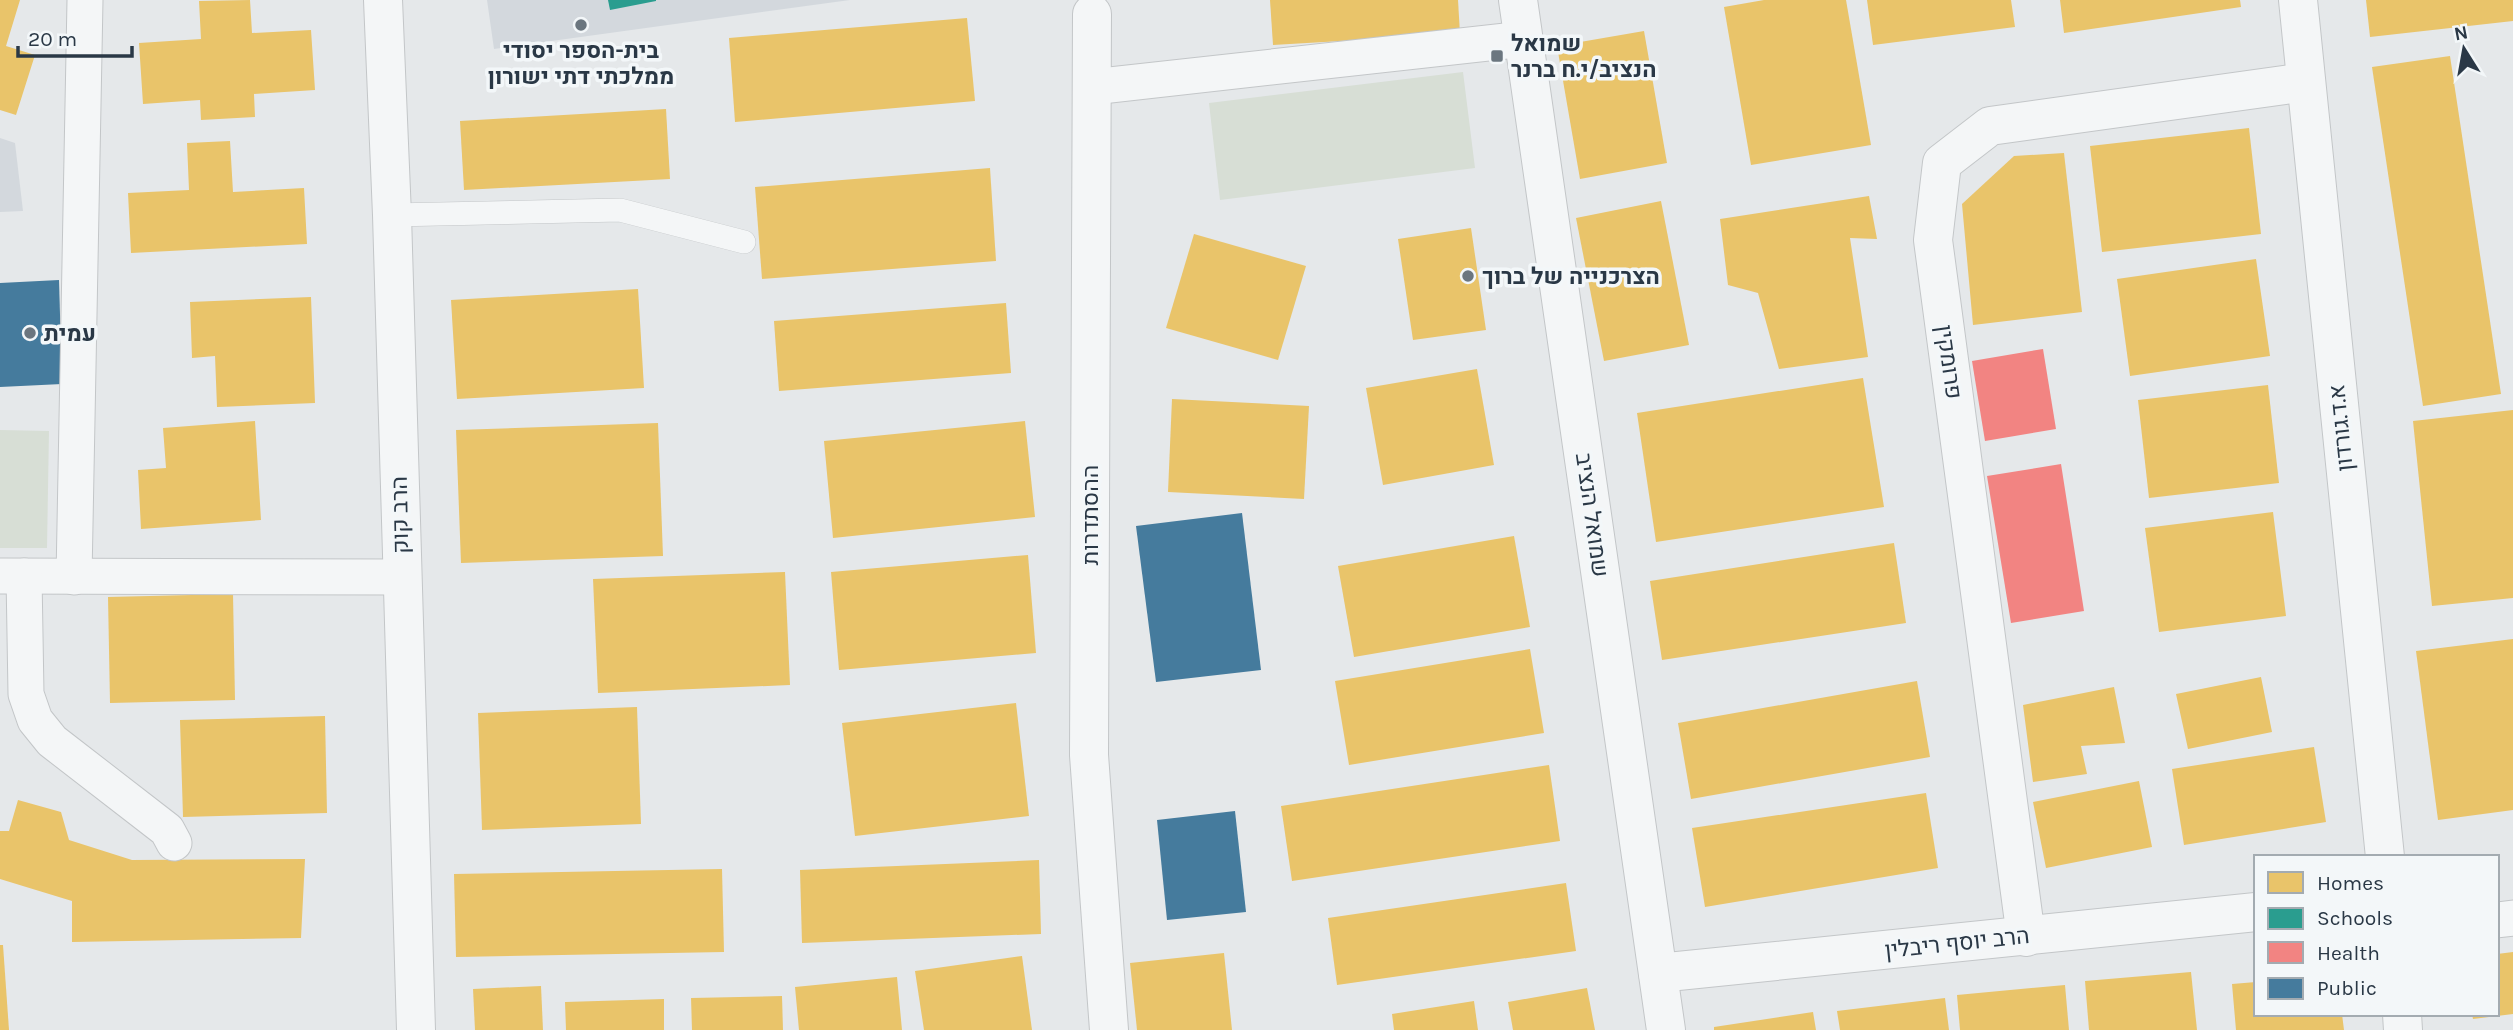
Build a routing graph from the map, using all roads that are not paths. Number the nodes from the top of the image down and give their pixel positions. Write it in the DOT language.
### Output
graph roads {
  1 [pos="85,0"];
  2 [pos="383,0"];
  3 [pos="1518,0"];
  4 [pos="2298,0"];
  5 [pos="1092,7"];
  6 [pos="1524,39"];
  7 [pos="2306,82"];
  8 [pos="1092,87"];
  9 [pos="392,215"];
  10 [pos="744,242"];
  11 [pos="12,576"];
  12 [pos="74,577"];
  13 [pos="402,577"];
  14 [pos="174,843"];
  15 [pos="2385,855"];
  16 [pos="2254,912"];
  17 [pos="2026,937"];
  18 [pos="1658,973"];
  19 [pos="416,1030"];
  20 [pos="1108,1030"];
  21 [pos="1666,1030"];
  1 -- 12 [label="street"];
  2 -- 9 [label="street, הרב קוק"];
  3 -- 6 [label="street, שמואל הנציב"];
  4 -- 7 [label="street, א.ד.גורדון"];
  5 -- 8 [label="street, ההסתדרות"];
  6 -- 8 [label="street"];
  6 -- 18 [label="street, שמואל הנציב"];
  7 -- 15 [label="street, א.ד.גורדון"];
  7 -- 17 [label="street, פרומקין"];
  8 -- 20 [label="street, ההסתדרות"];
  9 -- 10 [label="lane"];
  9 -- 13 [label="street, הרב קוק"];
  11 -- 12 [label="street"];
  11 -- 14 [label="street"];
  12 -- 13 [label="street"];
  13 -- 19 [label="street, הרב קוק"];
  16 -- 17 [label="street, הרב יוסף ריבלין"];
  17 -- 18 [label="street, הרב יוסף ריבלין"];
  18 -- 21 [label="street, שמואל הנציב"];
}
